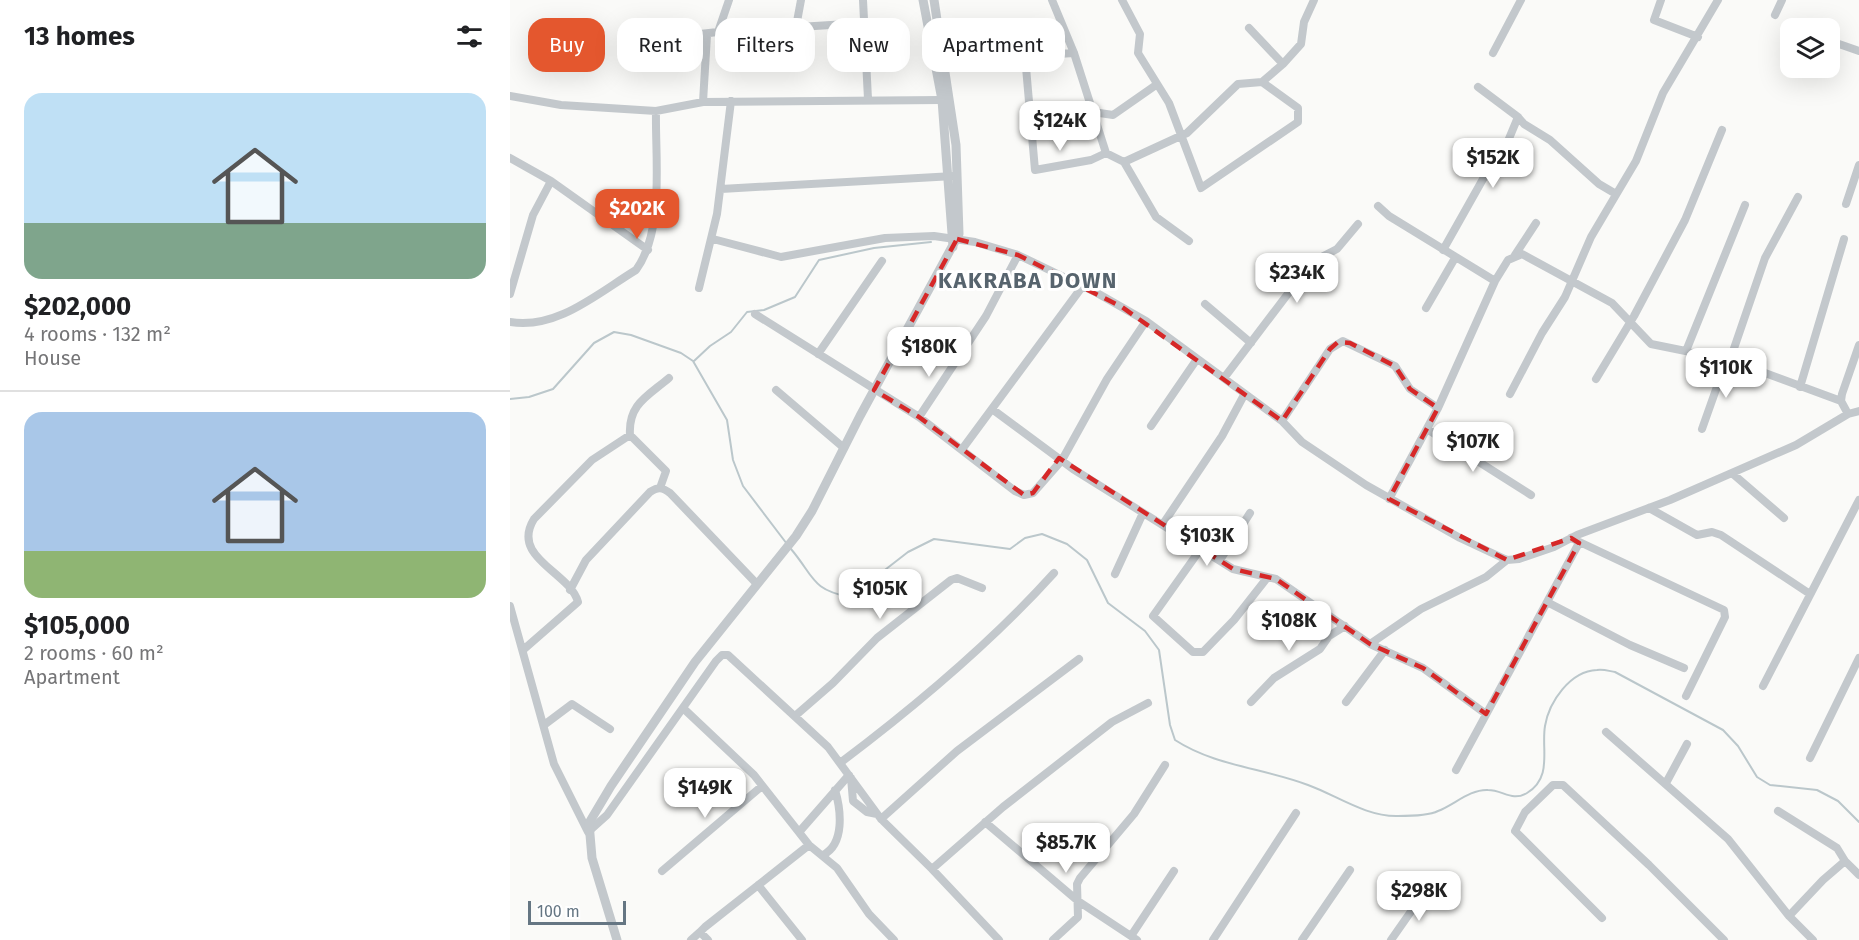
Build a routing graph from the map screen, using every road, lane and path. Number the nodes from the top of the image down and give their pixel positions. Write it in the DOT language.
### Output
graph roads {
  1 [pos="729,0"];
  2 [pos="801,0"];
  3 [pos="863,0"];
  4 [pos="923,0"];
  5 [pos="934,0"];
  6 [pos="1052,0"];
  7 [pos="1122,0"];
  8 [pos="1314,0"];
  9 [pos="1521,0"];
  10 [pos="1660,0"];
  11 [pos="1718,0"];
  12 [pos="1782,0"];
  13 [pos="1775,15"];
  14 [pos="723,18"];
  15 [pos="798,18"];
  16 [pos="863,18"];
  17 [pos="937,18"];
  18 [pos="1249,28"];
  19 [pos="715,33"];
  20 [pos="703,35"];
  21 [pos="707,35"];
  22 [pos="1698,37"];
  23 [pos="1840,44"];
  24 [pos="1859,51"];
  25 [pos="1493,52"];
  26 [pos="1074,53"];
  27 [pos="1065,54"];
  28 [pos="1283,64"];
  29 [pos="866,72"];
  30 [pos="946,72"];
  31 [pos="1026,72"];
  32 [pos="1262,82"];
  33 [pos="1156,85"];
  34 [pos="1478,87"];
  35 [pos="510,96"];
  36 [pos="868,99"];
  37 [pos="942,100"];
  38 [pos="731,101"];
  39 [pos="703,102"];
  40 [pos="656,111"];
  41 [pos="1093,112"];
  42 [pos="1518,117"];
  43 [pos="1722,130"];
  44 [pos="1182,135"];
  45 [pos="1106,153"];
  46 [pos="510,158"];
  47 [pos="1124,162"];
  48 [pos="1859,165"];
  49 [pos="953,176"];
  50 [pos="551,181"];
  51 [pos="721,189"];
  52 [pos="1616,194"];
  53 [pos="1798,197"];
  54 [pos="1846,204"];
  55 [pos="1745,205"];
  56 [pos="1378,206"];
  57 [pos="1536,223"];
  58 [pos="1358,224"];
  59 [pos="713,239"];
  60 [pos="1844,239"];
  61 [pos="954,241"];
  62 [pos="1189,241"];
  63 [pos="648,250"];
  64 [pos="1443,250"];
  65 [pos="1018,255"];
  66 [pos="1515,255"];
  67 [pos="1455,258"];
  68 [pos="882,261"];
  69 [pos="1495,281"];
  70 [pos="1572,282"];
  71 [pos="1082,287"];
  72 [pos="699,288"];
  73 [pos="510,294"];
  74 [pos="1205,304"];
  75 [pos="1426,309"];
  76 [pos="754,314"];
  77 [pos="1629,320"];
  78 [pos="1146,321"];
  79 [pos="510,322"];
  80 [pos="1251,343"];
  81 [pos="1859,345"];
  82 [pos="1686,351"];
  83 [pos="819,354"];
  84 [pos="1197,359"];
  85 [pos="1730,360"];
  86 [pos="669,378"];
  87 [pos="1224,378"];
  88 [pos="1596,379"];
  89 [pos="1800,387"];
  90 [pos="776,390"];
  91 [pos="874,390"];
  92 [pos="1244,394"];
  93 [pos="1510,394"];
  94 [pos="1842,401"];
  95 [pos="1438,408"];
  96 [pos="992,409"];
  97 [pos="1859,411"];
  98 [pos="1848,414"];
  99 [pos="919,417"];
  100 [pos="1282,421"];
  101 [pos="1151,426"];
  102 [pos="1427,429"];
  103 [pos="1702,429"];
  104 [pos="630,435"];
  105 [pos="844,448"];
  106 [pos="963,448"];
  107 [pos="1062,460"];
  108 [pos="1733,474"];
  109 [pos="660,488"];
  110 [pos="1532,495"];
  111 [pos="1389,499"];
  112 [pos="1859,500"];
  113 [pos="1649,508"];
  114 [pos="1143,513"];
  115 [pos="1250,513"];
  116 [pos="1784,518"];
  117 [pos="1163,524"];
  118 [pos="1570,538"];
  119 [pos="1579,543"];
  120 [pos="1202,547"];
  121 [pos="1220,560"];
  122 [pos="1507,560"];
  123 [pos="1054,573"];
  124 [pos="1115,574"];
  125 [pos="1267,578"];
  126 [pos="756,583"];
  127 [pos="982,588"];
  128 [pos="570,590"];
  129 [pos="1810,594"];
  130 [pos="1547,602"];
  131 [pos="510,606"];
  132 [pos="1344,626"];
  133 [pos="1370,644"];
  134 [pos="523,650"];
  135 [pos="1385,650"];
  136 [pos="1859,658"];
  137 [pos="1079,659"];
  138 [pos="1684,668"];
  139 [pos="1763,686"];
  140 [pos="1686,696"];
  141 [pos="1251,702"];
  142 [pos="1346,702"];
  143 [pos="1148,703"];
  144 [pos="683,708"];
  145 [pos="1486,714"];
  146 [pos="795,716"];
  147 [pos="544,725"];
  148 [pos="610,729"];
  149 [pos="1606,732"];
  150 [pos="1687,744"];
  151 [pos="1810,758"];
  152 [pos="840,762"];
  153 [pos="1166,765"];
  154 [pos="1456,770"];
  155 [pos="850,777"];
  156 [pos="1666,783"];
  157 [pos="762,786"];
  158 [pos="835,790"];
  159 [pos="1778,811"];
  160 [pos="1296,813"];
  161 [pos="879,817"];
  162 [pos="985,822"];
  163 [pos="801,831"];
  164 [pos="588,832"];
  165 [pos="809,845"];
  166 [pos="823,855"];
  167 [pos="1845,861"];
  168 [pos="932,869"];
  169 [pos="1350,870"];
  170 [pos="662,871"];
  171 [pos="1174,871"];
  172 [pos="1859,875"];
  173 [pos="758,885"];
  174 [pos="1426,890"];
  175 [pos="1078,901"];
  176 [pos="1789,916"];
  177 [pos="1602,918"];
  178 [pos="700,932"];
  179 [pos="1134,938"];
  180 [pos="617,940"];
  181 [pos="690,940"];
  182 [pos="708,940"];
  183 [pos="802,940"];
  184 [pos="894,940"];
  185 [pos="999,940"];
  186 [pos="1053,940"];
  187 [pos="1213,940"];
  188 [pos="1302,940"];
  189 [pos="1391,940"];
  190 [pos="1724,940"];
  191 [pos="1813,940"];
  1 -- 14 [label="street"];
  2 -- 15 [label="street"];
  3 -- 16 [label="street"];
  4 -- 37 [label="street"];
  5 -- 17 [label="street"];
  6 -- 26 [label="street"];
  7 -- 33 [label="street"];
  8 -- 28 [label="street"];
  9 -- 25 [label="street"];
  10 -- 22 [label="street"];
  11 -- 22 [label="street"];
  12 -- 13 [label="street"];
  18 -- 28 [label="street"];
  19 -- 21 [label="street"];
  20 -- 21 [label="street"];
  21 -- 39 [label="street"];
  22 -- 52 [label="street"];
  23 -- 24 [label="street"];
  26 -- 27 [label="street"];
  26 -- 41 [label="street"];
  28 -- 32 [label="street"];
  29 -- 36 [label="street"];
  30 -- 49 [label="street"];
  31 -- 45 [label="street"];
  32 -- 44 [label="street"];
  32 -- 44 [label="street"];
  33 -- 41 [label="street"];
  33 -- 44 [label="street"];
  34 -- 42 [label="street"];
  35 -- 40 [label="street"];
  36 -- 37 [label="street"];
  36 -- 38 [label="street"];
  37 -- 49 [label="street"];
  38 -- 39 [label="street"];
  38 -- 51 [label="street"];
  39 -- 40 [label="street"];
  40 -- 63 [label="street"];
  41 -- 45 [label="street"];
  42 -- 52 [label="street"];
  42 -- 64 [label="street"];
  43 -- 77 [label="street"];
  44 -- 47 [label="street"];
  45 -- 47 [label="street"];
  46 -- 50 [label="street"];
  47 -- 62 [label="street"];
  48 -- 54 [label="street"];
  49 -- 51 [label="street"];
  49 -- 61 [label="street"];
  50 -- 63 [label="street"];
  50 -- 73 [label="street"];
  51 -- 59 [label="street"];
  52 -- 70 [label="street"];
  53 -- 85 [label="street"];
  55 -- 82 [label="street"];
  56 -- 64 [label="street"];
  57 -- 66 [label="street"];
  58 -- 80 [label="street"];
  59 -- 61 [label="street"];
  59 -- 72 [label="street"];
  60 -- 89 [label="street"];
  61 -- 65 [label="street"];
  61 -- 91 [label="street"];
  63 -- 79 [label="street"];
  64 -- 67 [label="street"];
  65 -- 71 [label="street"];
  65 -- 99 [label="street"];
  66 -- 69 [label="street"];
  66 -- 70 [label="street"];
  67 -- 69 [label="street"];
  67 -- 75 [label="street"];
  68 -- 83 [label="street"];
  69 -- 95 [label="street"];
  70 -- 77 [label="street"];
  70 -- 93 [label="street"];
  71 -- 78 [label="street"];
  71 -- 96 [label="street"];
  74 -- 80 [label="street"];
  76 -- 83 [label="street"];
  77 -- 82 [label="street"];
  77 -- 88 [label="street"];
  78 -- 84 [label="street"];
  78 -- 107 [label="street"];
  80 -- 87 [label="street"];
  81 -- 94 [label="street"];
  82 -- 85 [label="street"];
  83 -- 91 [label="street"];
  84 -- 87 [label="street"];
  84 -- 101 [label="street"];
  85 -- 89 [label="street"];
  85 -- 103 [label="street"];
  86 -- 104 [label="street"];
  87 -- 92 [label="street"];
  89 -- 94 [label="street"];
  90 -- 105 [label="street"];
  91 -- 99 [label="street"];
  91 -- 105 [label="street"];
  92 -- 100 [label="street"];
  92 -- 117 [label="street"];
  94 -- 98 [label="street"];
  95 -- 100 [label="street"];
  95 -- 102 [label="street"];
  96 -- 106 [label="street"];
  96 -- 107 [label="street"];
  97 -- 98 [label="street"];
  98 -- 108 [label="street"];
  99 -- 106 [label="street"];
  100 -- 111 [label="street"];
  102 -- 110 [label="street"];
  102 -- 111 [label="street"];
  104 -- 109 [label="street"];
  104 -- 128 [label="street"];
  105 -- 126 [label="street"];
  106 -- 107 [label="street"];
  107 -- 114 [label="street"];
  108 -- 113 [label="street"];
  108 -- 116 [label="street"];
  109 -- 126 [label="street"];
  109 -- 128 [label="street"];
  111 -- 122 [label="street"];
  112 -- 129 [label="street"];
  113 -- 118 [label="street"];
  113 -- 129 [label="street"];
  114 -- 117 [label="street"];
  114 -- 124 [label="street"];
  115 -- 121 [label="street"];
  117 -- 120 [label="street"];
  118 -- 119 [label="street"];
  118 -- 122 [label="street"];
  119 -- 130 [label="street"];
  119 -- 140 [label="street"];
  120 -- 121 [label="street"];
  120 -- 125 [label="street"];
  121 -- 125 [label="street"];
  122 -- 133 [label="street"];
  123 -- 152 [label="street"];
  125 -- 132 [label="street"];
  126 -- 164 [label="street"];
  127 -- 146 [label="street"];
  128 -- 134 [label="street"];
  129 -- 139 [label="street"];
  130 -- 138 [label="street"];
  130 -- 145 [label="street"];
  131 -- 134 [label="street"];
  132 -- 133 [label="street"];
  132 -- 141 [label="street"];
  133 -- 135 [label="street"];
  134 -- 147 [label="street"];
  135 -- 142 [label="street"];
  135 -- 145 [label="street"];
  136 -- 151 [label="street"];
  137 -- 161 [label="street"];
  143 -- 162 [label="street"];
  144 -- 146 [label="street"];
  144 -- 157 [label="street"];
  144 -- 164 [label="street"];
  145 -- 154 [label="street"];
  146 -- 152 [label="street"];
  147 -- 148 [label="street"];
  147 -- 164 [label="street"];
  149 -- 156 [label="street"];
  150 -- 156 [label="street"];
  152 -- 155 [label="street"];
  153 -- 175 [label="street"];
  155 -- 158 [label="street"];
  155 -- 161 [label="street"];
  155 -- 161 [label="street"];
  156 -- 176 [label="street"];
  157 -- 163 [label="street"];
  157 -- 170 [label="street"];
  158 -- 163 [label="street"];
  158 -- 166 [label="street"];
  159 -- 167 [label="street"];
  160 -- 187 [label="street"];
  161 -- 168 [label="street"];
  162 -- 168 [label="street"];
  162 -- 175 [label="street"];
  163 -- 165 [label="street"];
  164 -- 180 [label="street"];
  165 -- 166 [label="street"];
  165 -- 173 [label="street"];
  166 -- 184 [label="street"];
  167 -- 172 [label="street"];
  167 -- 176 [label="street"];
  168 -- 185 [label="street"];
  169 -- 188 [label="street"];
  171 -- 179 [label="street"];
  173 -- 178 [label="street"];
  173 -- 183 [label="street"];
  174 -- 189 [label="street"];
  175 -- 179 [label="street"];
  175 -- 186 [label="street"];
  176 -- 191 [label="street"];
  177 -- 190 [label="street"];
  178 -- 181 [label="street"];
  178 -- 182 [label="street"];
}
